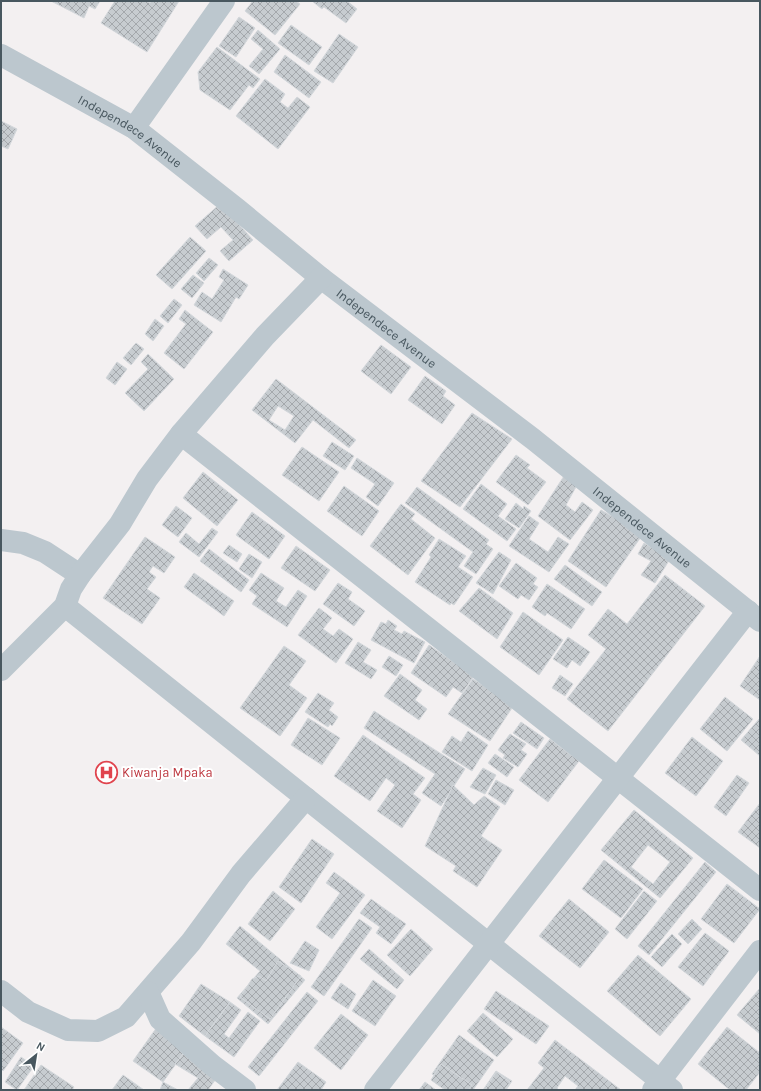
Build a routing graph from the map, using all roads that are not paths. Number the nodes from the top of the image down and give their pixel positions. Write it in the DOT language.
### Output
graph roads {
  1 [pos="224,1"];
  2 [pos="1,56"];
  3 [pos="134,128"];
  4 [pos="322,278"];
  5 [pos="180,434"];
  6 [pos="1,540"];
  7 [pos="80,575"];
  8 [pos="65,606"];
  9 [pos="754,616"];
  10 [pos="1,670"];
  11 [pos="618,778"];
  12 [pos="306,798"];
  13 [pos="760,890"];
  14 [pos="488,944"];
  15 [pos="760,951"];
  16 [pos="1,991"];
  17 [pos="148,992"];
  18 [pos="662,1087"];
  19 [pos="244,1090"];
  20 [pos="375,1090"];
  1 -- 3 [label="street"];
  2 -- 3 [label="street, Independece Avenue"];
  3 -- 4 [label="street, Independece Avenue"];
  4 -- 5 [label="street"];
  4 -- 9 [label="street, Independece Avenue"];
  5 -- 7 [label="street"];
  5 -- 11 [label="street"];
  6 -- 7 [label="street"];
  7 -- 8 [label="street"];
  8 -- 10 [label="street"];
  8 -- 12 [label="street"];
  9 -- 11 [label="street"];
  11 -- 13 [label="street"];
  11 -- 14 [label="street"];
  12 -- 14 [label="street"];
  12 -- 17 [label="street"];
  14 -- 18 [label="street"];
  14 -- 20 [label="street"];
  15 -- 18 [label="street"];
  16 -- 17 [label="street"];
  17 -- 19 [label="street"];
}
